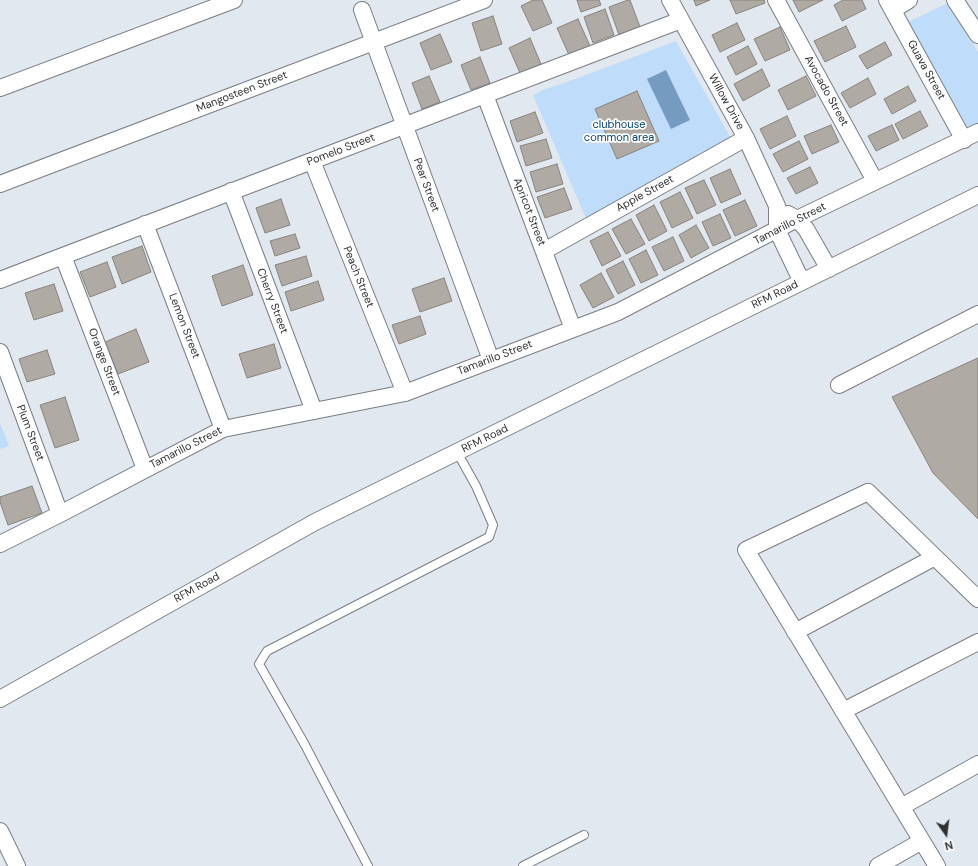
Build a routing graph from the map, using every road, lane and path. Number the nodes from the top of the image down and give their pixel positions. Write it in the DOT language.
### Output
graph roads {
  1 [pos="234,0"];
  2 [pos="484,0"];
  3 [pos="670,0"];
  4 [pos="776,0"];
  5 [pos="909,0"];
  6 [pos="955,0"];
  7 [pos="890,5"];
  8 [pos="362,10"];
  9 [pos="681,20"];
  10 [pos="978,35"];
  11 [pos="374,42"];
  12 [pos="0,88"];
  13 [pos="485,95"];
  14 [pos="404,125"];
  15 [pos="971,136"];
  16 [pos="746,138"];
  17 [pos="312,161"];
  18 [pos="875,181"];
  19 [pos="0,184"];
  20 [pos="231,191"];
  21 [pos="978,195"];
  22 [pos="777,206"];
  23 [pos="797,219"];
  24 [pos="145,224"];
  25 [pos="777,230"];
  26 [pos="544,251"];
  27 [pos="62,256"];
  28 [pos="829,269"];
  29 [pos="0,280"];
  30 [pos="802,282"];
  31 [pos="978,314"];
  32 [pos="574,329"];
  33 [pos="0,352"];
  34 [pos="491,360"];
  35 [pos="839,385"];
  36 [pos="405,393"];
  37 [pos="314,411"];
  38 [pos="223,429"];
  39 [pos="457,452"];
  40 [pos="145,469"];
  41 [pos="60,514"];
  42 [pos="0,544"];
  43 [pos="935,557"];
  44 [pos="978,599"];
  45 [pos="795,632"];
  46 [pos="978,642"];
  47 [pos="0,699"];
  48 [pos="843,711"];
  49 [pos="978,764"];
  50 [pos="901,807"];
  51 [pos="0,831"];
  52 [pos="584,835"];
  53 [pos="922,841"];
  54 [pos="17,866"];
  55 [pos="368,866"];
  56 [pos="523,866"];
  57 [pos="878,866"];
  58 [pos="937,866"];
  1 -- 12 [label="street"];
  2 -- 11 [label="street, Mangosteen Street"];
  3 -- 9 [label="street, Willow Drive"];
  4 -- 18 [label="street, Avocado Street"];
  5 -- 7 [label="street"];
  6 -- 10 [label="street"];
  7 -- 15 [label="street, Guava Street"];
  8 -- 11 [label="street, Pear Street"];
  9 -- 13 [label="street, Pomelo Street"];
  9 -- 16 [label="street, Willow Drive"];
  11 -- 14 [label="street, Pear Street"];
  11 -- 19 [label="street, Mangosteen Street"];
  13 -- 14 [label="street, Pomelo Street"];
  13 -- 26 [label="street, Apricot Street"];
  14 -- 17 [label="street, Pomelo Street"];
  14 -- 34 [label="street, Pear Street"];
  15 -- 18 [label="street, Tamarillo Street"];
  16 -- 22 [label="street, Willow Drive"];
  16 -- 26 [label="street, Apple Street"];
  17 -- 20 [label="street, Pomelo Street"];
  17 -- 36 [label="street, Peach Street"];
  18 -- 23 [label="street, Tamarillo Street"];
  20 -- 24 [label="street, Pomelo Street"];
  20 -- 37 [label="street, Cherry Street"];
  21 -- 28 [label="street, RFM Road"];
  22 -- 23 [label="street"];
  22 -- 25 [label="street"];
  23 -- 25 [label="street, Tamarillo Street"];
  23 -- 28 [label="street"];
  24 -- 27 [label="street, Pomelo Street"];
  24 -- 38 [label="street, Lemon Street"];
  25 -- 30 [label="street"];
  25 -- 32 [label="street, Tamarillo Street"];
  26 -- 32 [label="street, Apricot Street"];
  27 -- 29 [label="street, Pomelo Street"];
  27 -- 40 [label="street, Orange Street"];
  28 -- 30 [label="street, RFM Road"];
  30 -- 39 [label="street, RFM Road"];
  31 -- 35 [label="street"];
  32 -- 34 [label="street, Tamarillo Street"];
  33 -- 41 [label="street, Plum Street"];
  34 -- 36 [label="street, Tamarillo Street"];
  36 -- 37 [label="street, Tamarillo Street"];
  37 -- 38 [label="street, Tamarillo Street"];
  38 -- 40 [label="street, Tamarillo Street"];
  39 -- 47 [label="street, RFM Road"];
  39 -- 55 [label="lane"];
  40 -- 41 [label="street, Tamarillo Street"];
  41 -- 42 [label="street, Tamarillo Street"];
  43 -- 44 [label="street"];
  43 -- 45 [label="street"];
  43 -- 45 [label="street"];
  45 -- 48 [label="street"];
  46 -- 48 [label="street"];
  48 -- 50 [label="street"];
  49 -- 50 [label="street"];
  50 -- 53 [label="street"];
  51 -- 54 [label="street"];
  52 -- 56 [label="lane"];
  53 -- 57 [label="street"];
  53 -- 58 [label="street"];
}
